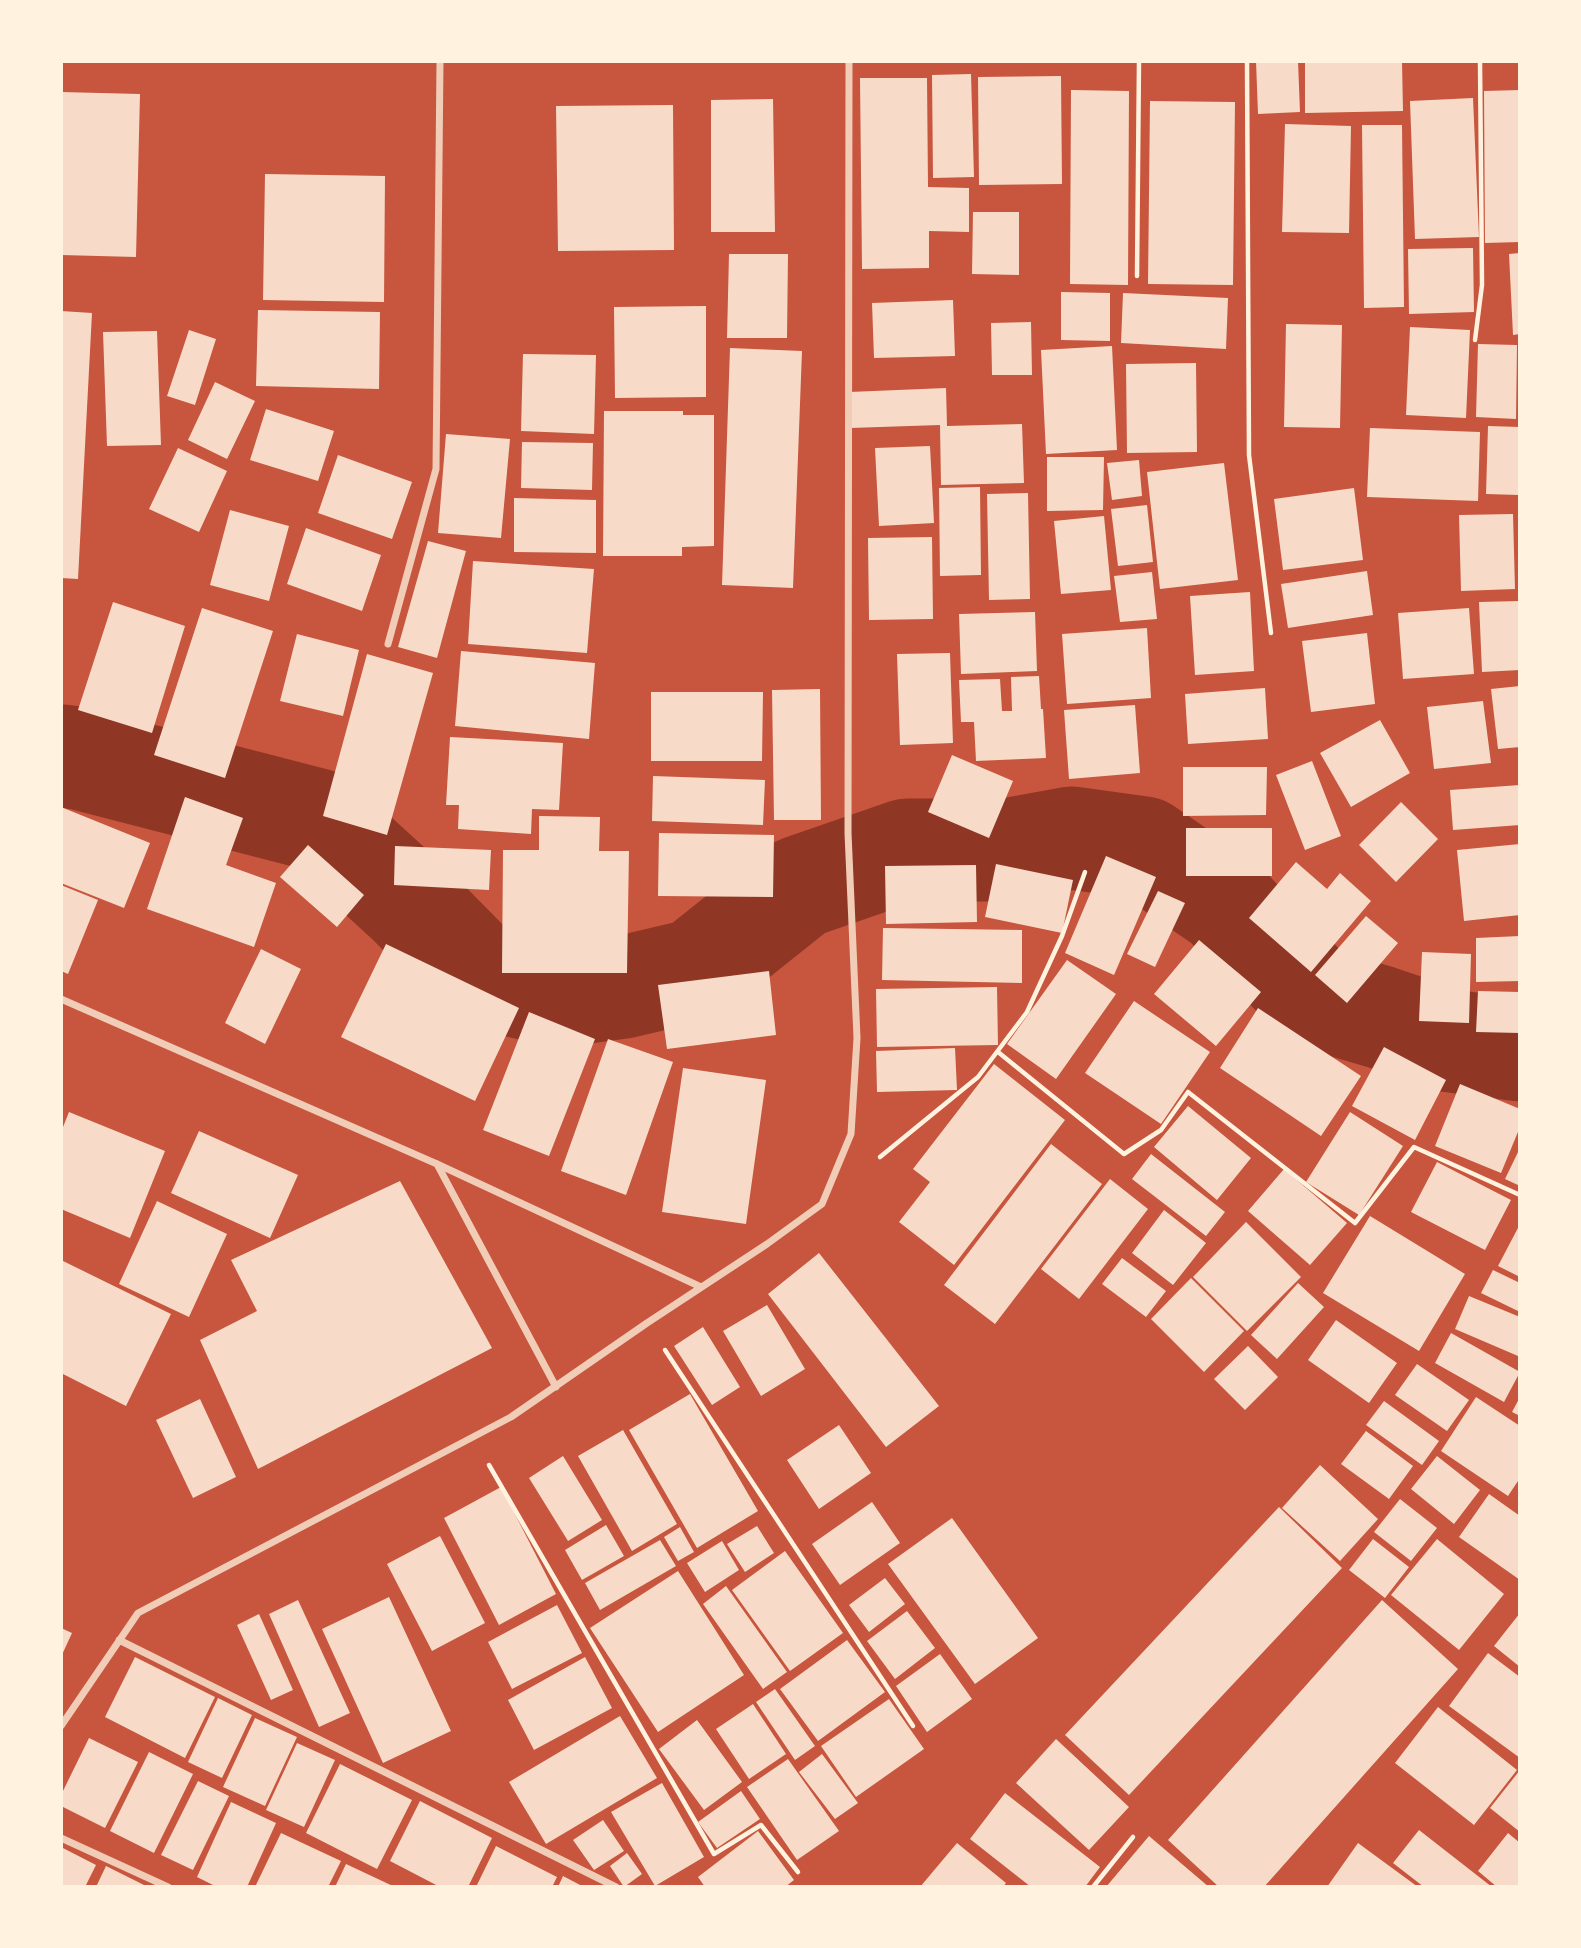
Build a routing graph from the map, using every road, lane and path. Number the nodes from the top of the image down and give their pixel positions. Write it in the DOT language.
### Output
graph roads {
  1 [pos="440,61"];
  2 [pos="849,61"];
  3 [pos="1139,61"];
  4 [pos="1247,61"];
  5 [pos="1480,61"];
  6 [pos="1137,276"];
  7 [pos="1475,340"];
  8 [pos="1271,633"];
  9 [pos="388,644"];
  10 [pos="1085,872"];
  11 [pos="61,999"];
  12 [pos="998,1052"];
  13 [pos="874,1161"];
  14 [pos="437,1164"];
  15 [pos="1520,1195"];
  16 [pos="701,1287"];
  17 [pos="647,1323"];
  18 [pos="556,1387"];
  19 [pos="473,1437"];
  20 [pos="119,1640"];
  21 [pos="61,1726"];
  22 [pos="913,1726"];
  23 [pos="1133,1837"];
  24 [pos="61,1838"];
  25 [pos="798,1872"];
  26 [pos="168,1887"];
  27 [pos="616,1887"];
  28 [pos="1093,1887"];
  1 -- 9 [label="street"];
  2 -- 16 [label="street"];
  3 -- 6 [label="path"];
  4 -- 8 [label="path"];
  5 -- 7 [label="path"];
  10 -- 12 [label="path"];
  11 -- 14 [label="street"];
  12 -- 13 [label="path"];
  12 -- 15 [label="path"];
  14 -- 16 [label="street"];
  14 -- 18 [label="street"];
  16 -- 17 [label="street"];
  17 -- 18 [label="street"];
  17 -- 22 [label="path"];
  18 -- 19 [label="street"];
  19 -- 20 [label="street"];
  19 -- 25 [label="path"];
  20 -- 21 [label="street"];
  20 -- 27 [label="street"];
  23 -- 28 [label="path"];
  24 -- 26 [label="street"];
}
